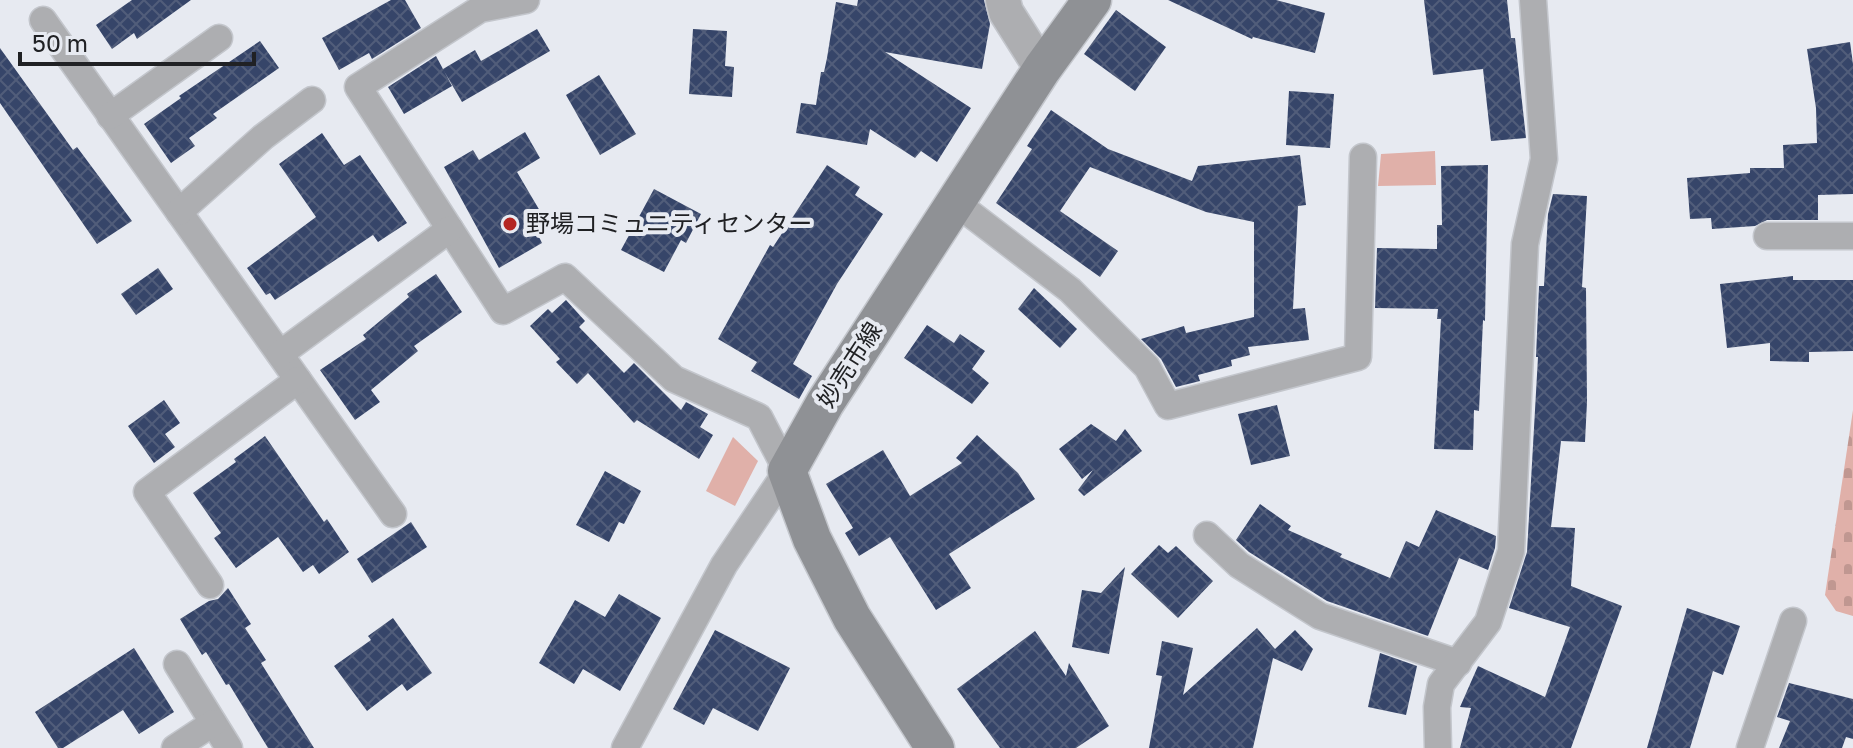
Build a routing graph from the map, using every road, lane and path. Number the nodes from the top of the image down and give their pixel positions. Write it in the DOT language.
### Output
graph roads {
  1 [pos="526,0"];
  2 [pos="1003,0"];
  3 [pos="1092,0"];
  4 [pos="1533,0"];
  5 [pos="469,5"];
  6 [pos="43,20"];
  7 [pos="219,38"];
  8 [pos="1042,69"];
  9 [pos="312,100"];
  10 [pos="110,116"];
  11 [pos="1363,157"];
  12 [pos="955,202"];
  13 [pos="179,212"];
  14 [pos="450,229"];
  15 [pos="1767,236"];
  16 [pos="1853,236"];
  17 [pos="280,354"];
  18 [pos="298,380"];
  19 [pos="787,471"];
  20 [pos="393,514"];
  21 [pos="1207,535"];
  22 [pos="210,585"];
  23 [pos="1793,621"];
  24 [pos="1458,663"];
  25 [pos="177,664"];
  26 [pos="213,723"];
  27 [pos="175,748"];
  28 [pos="229,748"];
  29 [pos="625,748"];
  30 [pos="935,748"];
  31 [pos="1438,748"];
  32 [pos="1750,748"];
  1 -- 5 [label="street"];
  2 -- 8 [label="street"];
  3 -- 8 [label="main road, 妙売市線"];
  4 -- 24 [label="street"];
  5 -- 14 [label="street"];
  6 -- 10 [label="street"];
  7 -- 10 [label="street"];
  8 -- 12 [label="main road, 妙売市線"];
  9 -- 13 [label="street"];
  10 -- 13 [label="street"];
  11 -- 12 [label="street"];
  12 -- 19 [label="main road, 妙売市線"];
  13 -- 17 [label="street"];
  14 -- 17 [label="street"];
  14 -- 19 [label="street"];
  15 -- 16 [label="street"];
  17 -- 18 [label="street"];
  18 -- 20 [label="street"];
  18 -- 22 [label="street"];
  19 -- 29 [label="street"];
  19 -- 30 [label="main road"];
  21 -- 24 [label="street"];
  23 -- 32 [label="street"];
  24 -- 31 [label="street"];
  25 -- 26 [label="street"];
  26 -- 27 [label="street"];
  26 -- 28 [label="street"];
}
